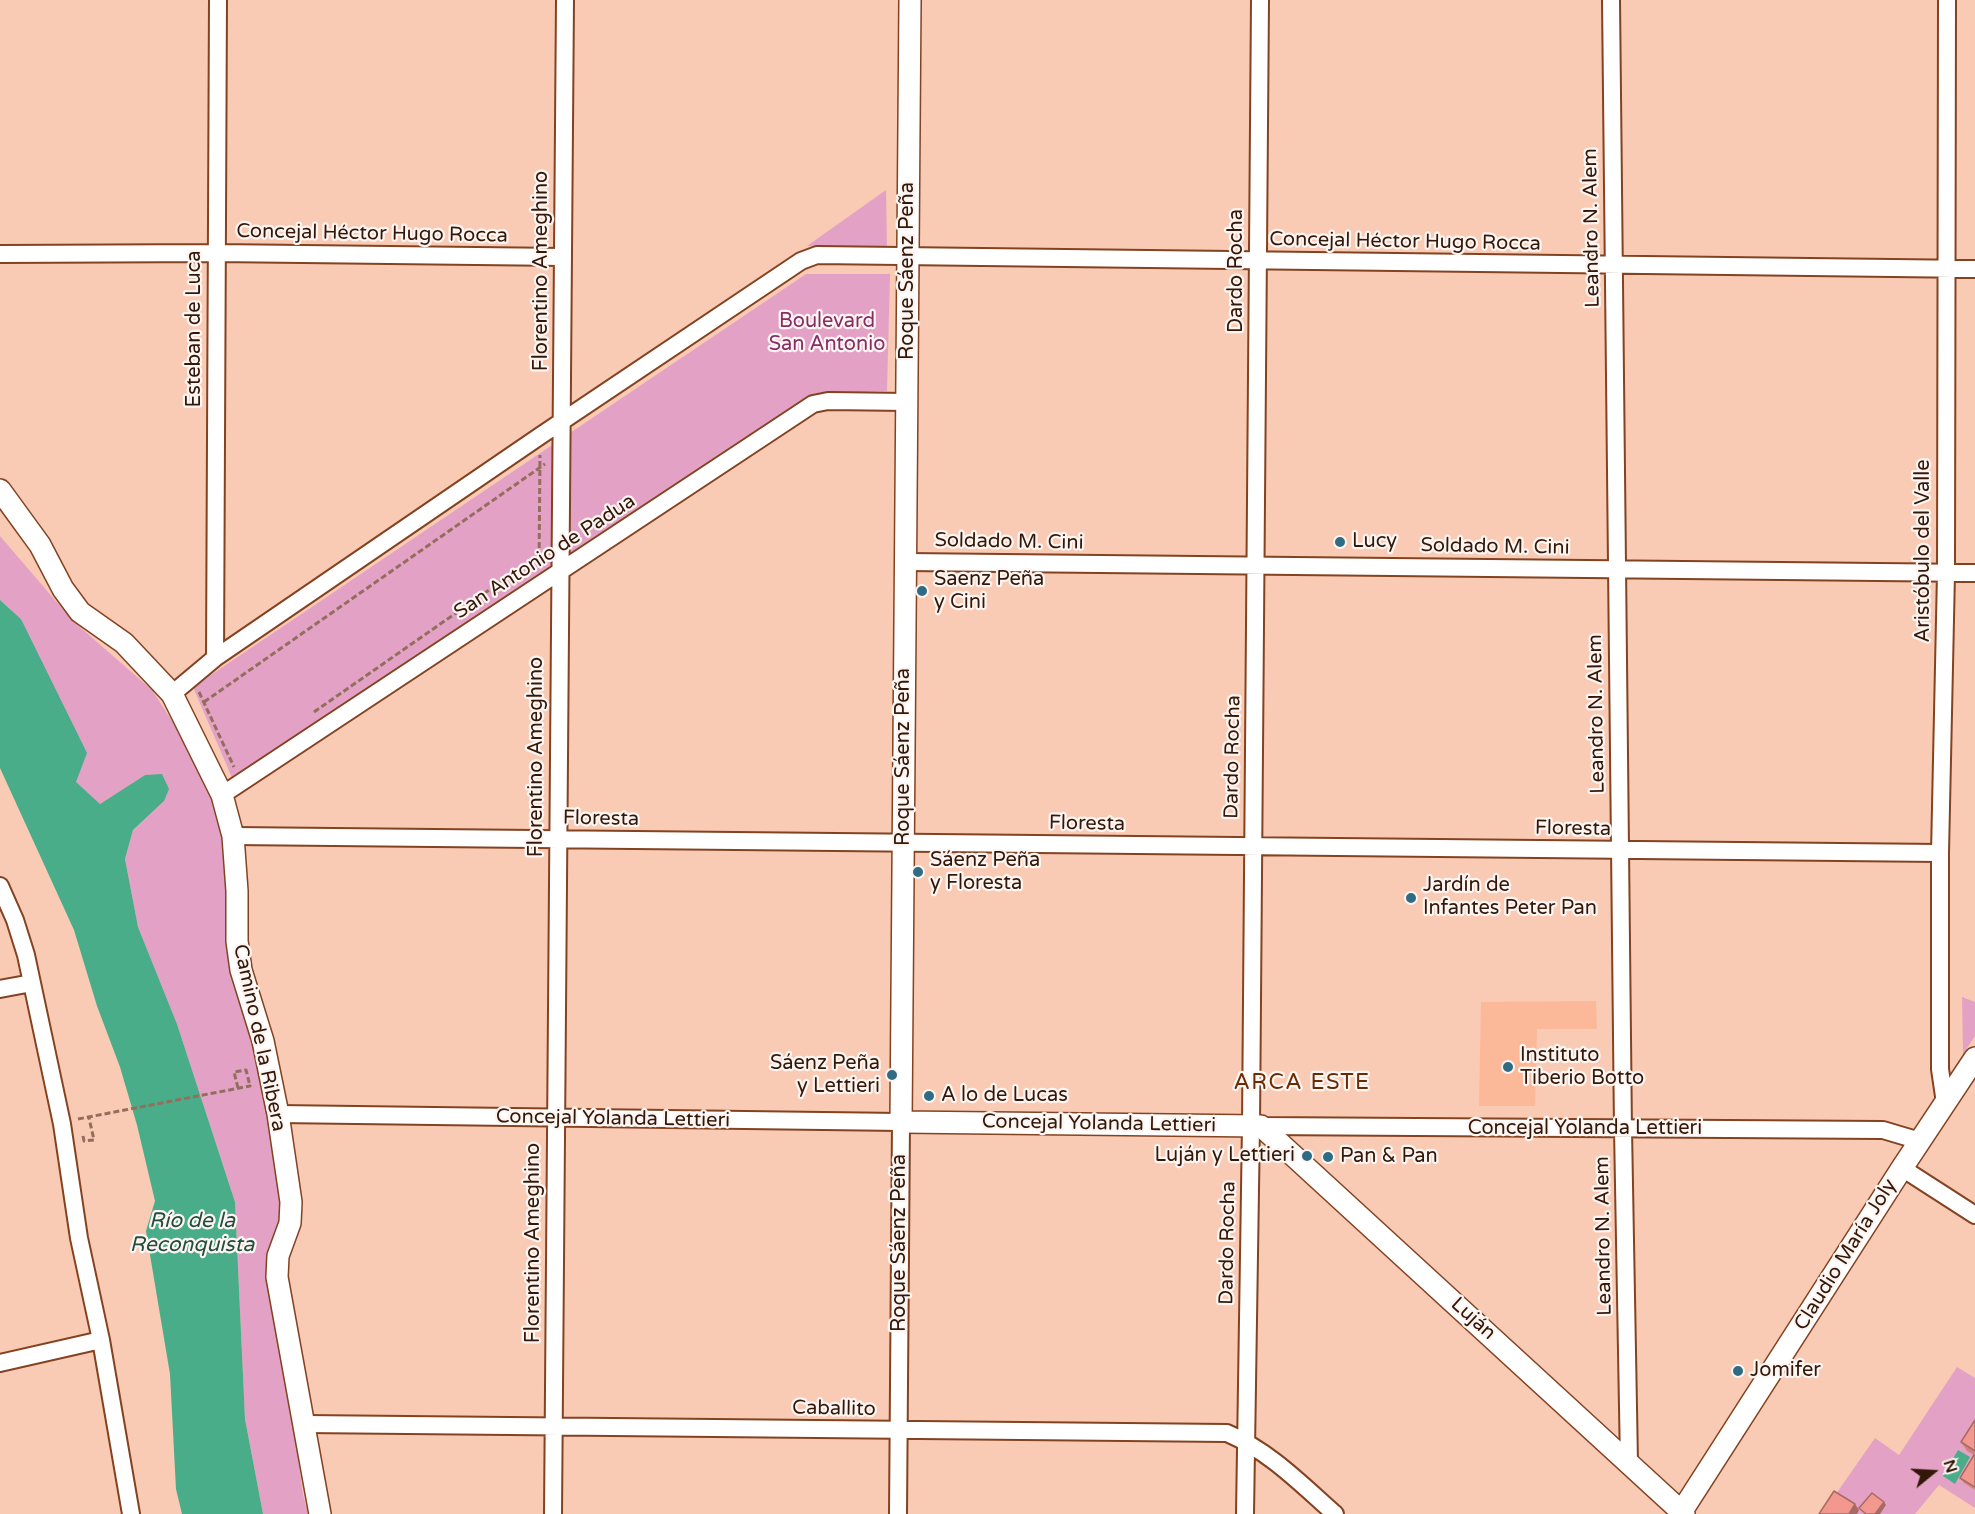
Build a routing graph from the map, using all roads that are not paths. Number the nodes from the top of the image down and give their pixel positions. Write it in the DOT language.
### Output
graph roads {
  1 [pos="218,0"];
  2 [pos="565,0"];
  3 [pos="910,0"];
  4 [pos="1260,0"];
  5 [pos="1611,0"];
  6 [pos="1947,0"];
  7 [pos="216,253"];
  8 [pos="0,254"];
  9 [pos="563,257"];
  10 [pos="908,257"];
  11 [pos="1258,261"];
  12 [pos="1613,265"];
  13 [pos="1946,268"];
  14 [pos="1975,269"];
  15 [pos="907,402"];
  16 [pos="562,421"];
  17 [pos="0,490"];
  18 [pos="906,562"];
  19 [pos="1256,566"];
  20 [pos="1616,569"];
  21 [pos="560,573"];
  22 [pos="1946,573"];
  23 [pos="1975,573"];
  24 [pos="215,658"];
  25 [pos="172,694"];
  26 [pos="218,788"];
  27 [pos="233,836"];
  28 [pos="558,839"];
  29 [pos="903,843"];
  30 [pos="1253,847"];
  31 [pos="1620,851"];
  32 [pos="1940,853"];
  33 [pos="0,886"];
  34 [pos="32,983"];
  35 [pos="0,989"];
  36 [pos="1975,1058"];
  37 [pos="1945,1103"];
  38 [pos="278,1114"];
  39 [pos="556,1118"];
  40 [pos="901,1122"];
  41 [pos="1256,1126"];
  42 [pos="1623,1129"];
  43 [pos="1920,1141"];
  44 [pos="1902,1168"];
  45 [pos="1975,1215"];
  46 [pos="101,1340"];
  47 [pos="0,1363"];
  48 [pos="304,1424"];
  49 [pos="554,1427"];
  50 [pos="899,1430"];
  51 [pos="1246,1441"];
  52 [pos="1629,1463"];
  53 [pos="1682,1513"];
  54 [pos="131,1514"];
  55 [pos="320,1514"];
  56 [pos="553,1514"];
  57 [pos="898,1514"];
  58 [pos="1245,1514"];
  59 [pos="1335,1514"];
  1 -- 7 [label="street, Esteban de Luca"];
  2 -- 9 [label="street, Florentino Ameghino"];
  3 -- 10 [label="street, Roque Sáenz Peña"];
  4 -- 11 [label="street, Dardo Rocha"];
  5 -- 12 [label="street, Leandro N. Alem"];
  6 -- 13 [label="street, Aristóbulo del Valle"];
  7 -- 8 [label="street, Concejal Héctor Hugo Rocca"];
  7 -- 9 [label="street, Concejal Héctor Hugo Rocca"];
  7 -- 24 [label="street, Esteban de Luca"];
  9 -- 16 [label="street, Florentino Ameghino"];
  10 -- 11 [label="street, Concejal Héctor Hugo Rocca"];
  10 -- 15 [label="street, Roque Sáenz Peña"];
  10 -- 16 [label="street, Concejal Héctor Hugo Rocca"];
  11 -- 12 [label="street, Concejal Héctor Hugo Rocca"];
  11 -- 19 [label="street, Dardo Rocha"];
  12 -- 13 [label="street, Concejal Héctor Hugo Rocca"];
  12 -- 20 [label="street, Leandro N. Alem"];
  13 -- 14 [label="street, Concejal Héctor Hugo Rocca"];
  13 -- 22 [label="street, Aristóbulo del Valle"];
  15 -- 18 [label="street, Roque Sáenz Peña"];
  15 -- 21 [label="street, San Antonio de Padua"];
  16 -- 21 [label="street, Florentino Ameghino"];
  16 -- 24 [label="street"];
  17 -- 25 [label="street, Camino de la Ribera"];
  18 -- 19 [label="street, Soldado M. Cini"];
  18 -- 29 [label="street, Roque Sáenz Peña"];
  19 -- 20 [label="street, Soldado M. Cini"];
  19 -- 30 [label="street, Dardo Rocha"];
  20 -- 22 [label="street, Soldado M. Cini"];
  20 -- 31 [label="street, Leandro N. Alem"];
  21 -- 26 [label="street, San Antonio de Padua"];
  21 -- 28 [label="street, Florentino Ameghino"];
  22 -- 23 [label="street, Soldado M. Cini"];
  22 -- 32 [label="street, Aristóbulo del Valle"];
  24 -- 25 [label="street"];
  25 -- 26 [label="street, Camino de la Ribera"];
  26 -- 27 [label="street, Camino de la Ribera"];
  27 -- 28 [label="street, Floresta"];
  27 -- 38 [label="street, Camino de la Ribera"];
  28 -- 29 [label="street, Floresta"];
  28 -- 39 [label="street, Florentino Ameghino"];
  29 -- 30 [label="street, Floresta"];
  29 -- 40 [label="street, Roque Sáenz Peña"];
  30 -- 31 [label="street, Floresta"];
  30 -- 41 [label="street, Dardo Rocha"];
  31 -- 32 [label="street, Floresta"];
  31 -- 42 [label="street, Leandro N. Alem"];
  32 -- 37 [label="street, Aristóbulo del Valle"];
  33 -- 34 [label="street"];
  34 -- 35 [label="street"];
  34 -- 46 [label="street"];
  36 -- 37 [label="street, Claudio María Joly"];
  37 -- 43 [label="street, Claudio María Joly"];
  38 -- 39 [label="street, Concejal Yolanda Lettieri"];
  38 -- 48 [label="street, Camino de la Ribera"];
  39 -- 40 [label="street, Concejal Yolanda Lettieri"];
  39 -- 49 [label="street, Florentino Ameghino"];
  40 -- 41 [label="street, Concejal Yolanda Lettieri"];
  40 -- 50 [label="street, Roque Sáenz Peña"];
  41 -- 42 [label="street, Concejal Yolanda Lettieri"];
  41 -- 51 [label="street, Dardo Rocha"];
  41 -- 52 [label="street, Luján"];
  42 -- 43 [label="street, Concejal Yolanda Lettieri"];
  42 -- 52 [label="street, Leandro N. Alem"];
  43 -- 44 [label="street, Claudio María Joly"];
  44 -- 45 [label="street"];
  44 -- 53 [label="street, Claudio María Joly"];
  46 -- 47 [label="street"];
  46 -- 54 [label="street"];
  48 -- 49 [label="street, Caballito"];
  48 -- 55 [label="street, Camino de la Ribera"];
  49 -- 50 [label="street, Caballito"];
  49 -- 56 [label="street, Florentino Ameghino"];
  50 -- 51 [label="street, Caballito"];
  50 -- 57 [label="street, Roque Sáenz Peña"];
  51 -- 58 [label="street, Dardo Rocha"];
  51 -- 59 [label="street, Caballito"];
  52 -- 53 [label="street, Luján"];
}
